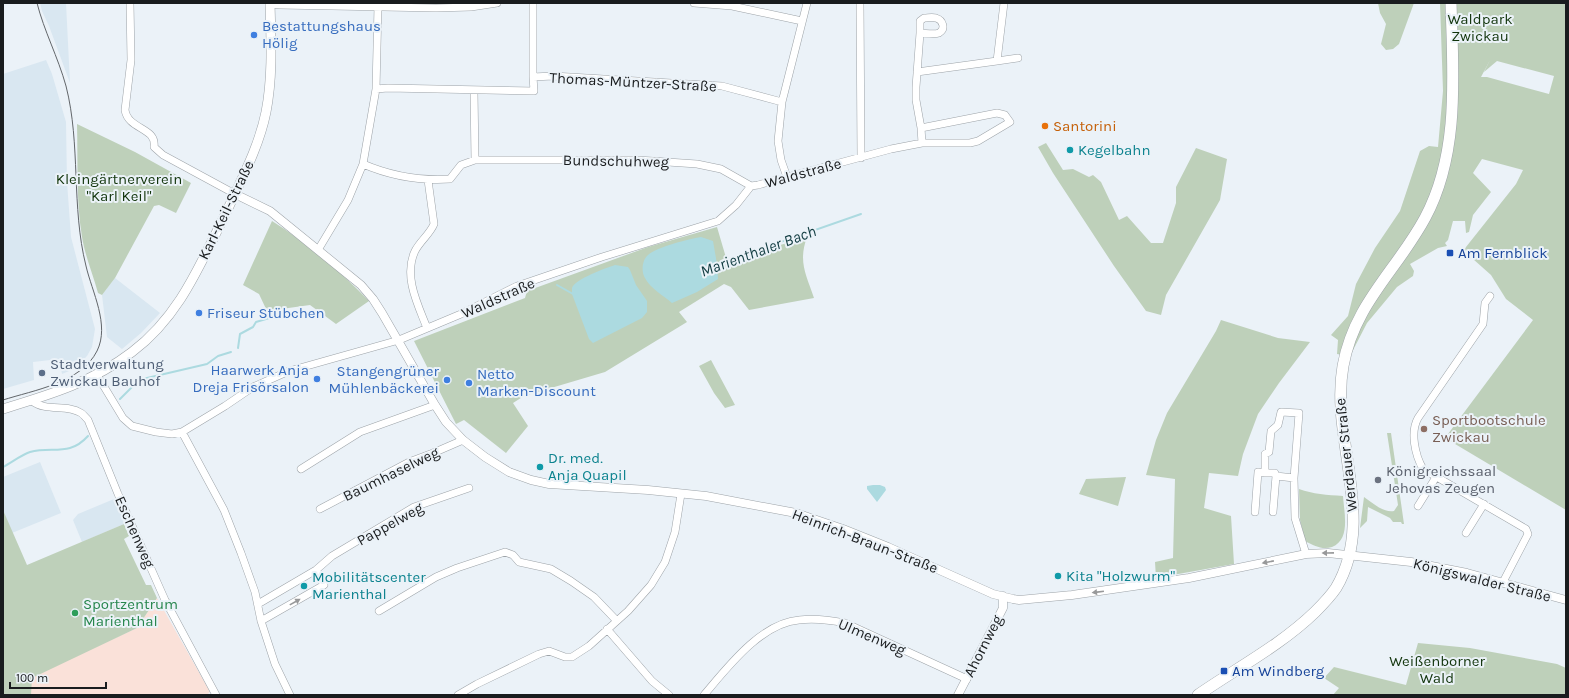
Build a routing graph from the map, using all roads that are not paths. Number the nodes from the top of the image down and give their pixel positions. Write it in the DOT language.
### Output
graph roads {
  1 [pos="130,3"];
  2 [pos="497,3"];
  3 [pos="532,3"];
  4 [pos="694,3"];
  5 [pos="807,3"];
  6 [pos="860,3"];
  7 [pos="1004,3"];
  8 [pos="1451,3"];
  9 [pos="270,4"];
  10 [pos="378,6"];
  11 [pos="802,21"];
  12 [pos="920,33"];
  13 [pos="1018,58"];
  14 [pos="997,61"];
  15 [pos="917,72"];
  16 [pos="533,77"];
  17 [pos="376,89"];
  18 [pos="474,91"];
  19 [pos="782,102"];
  20 [pos="921,128"];
  21 [pos="922,142"];
  22 [pos="861,158"];
  23 [pos="475,160"];
  24 [pos="363,164"];
  25 [pos="786,177"];
  26 [pos="428,180"];
  27 [pos="751,186"];
  28 [pos="235,194"];
  29 [pos="318,250"];
  30 [pos="1490,296"];
  31 [pos="427,328"];
  32 [pos="399,340"];
  33 [pos="97,375"];
  34 [pos="32,401"];
  35 [pos="435,405"];
  36 [pos="3,409"];
  37 [pos="182,432"];
  38 [pos="463,440"];
  39 [pos="301,469"];
  40 [pos="1265,473"];
  41 [pos="1276,476"];
  42 [pos="1436,477"];
  43 [pos="1294,478"];
  44 [pos="469,488"];
  45 [pos="682,494"];
  46 [pos="1484,504"];
  47 [pos="1418,506"];
  48 [pos="320,509"];
  49 [pos="1255,512"];
  50 [pos="1274,512"];
  51 [pos="1466,533"];
  52 [pos="1306,554"];
  53 [pos="1350,554"];
  54 [pos="316,570"];
  55 [pos="1503,582"];
  56 [pos="1003,596"];
  57 [pos="1566,600"];
  58 [pos="258,604"];
  59 [pos="379,611"];
  60 [pos="616,620"];
  61 [pos="261,621"];
  62 [pos="607,629"];
  63 [pos="967,679"];
  64 [pos="216,695"];
  65 [pos="290,695"];
  66 [pos="458,695"];
  67 [pos="669,695"];
  68 [pos="704,695"];
  69 [pos="958,695"];
  70 [pos="1198,695"];
  1 -- 28 [label="street"];
  2 -- 10 [label="street"];
  3 -- 16 [label="street"];
  4 -- 11 [label="street"];
  5 -- 11 [label="street"];
  6 -- 22 [label="street"];
  7 -- 14 [label="street"];
  8 -- 53 [label="main road, Werdauer Straße"];
  9 -- 10 [label="street"];
  9 -- 28 [label="main road, Karl-Keil-Straße"];
  10 -- 17 [label="street"];
  11 -- 19 [label="street"];
  12 -- 15 [label="street"];
  13 -- 14 [label="street"];
  14 -- 15 [label="street"];
  15 -- 20 [label="street"];
  16 -- 18 [label="street, Thomas-Müntzer-Straße"];
  16 -- 19 [label="street, Thomas-Müntzer-Straße"];
  17 -- 18 [label="street, Thomas-Müntzer-Straße"];
  17 -- 24 [label="street"];
  18 -- 23 [label="street"];
  19 -- 25 [label="street"];
  20 -- 21 [label="street"];
  20 -- 21 [label="street, Waldstraße"];
  21 -- 22 [label="street, Waldstraße"];
  22 -- 25 [label="street, Waldstraße"];
  23 -- 26 [label="street, Bundschuhweg"];
  23 -- 27 [label="street, Bundschuhweg"];
  24 -- 26 [label="street, Bundschuhweg"];
  24 -- 29 [label="street"];
  25 -- 27 [label="street, Waldstraße"];
  26 -- 31 [label="street"];
  27 -- 31 [label="street, Waldstraße"];
  28 -- 29 [label="street, Heinrich-Braun-Straße"];
  28 -- 33 [label="main road, Karl-Keil-Straße"];
  29 -- 32 [label="street, Heinrich-Braun-Straße"];
  30 -- 42 [label="street"];
  31 -- 32 [label="street, Waldstraße"];
  32 -- 35 [label="street, Heinrich-Braun-Straße"];
  32 -- 37 [label="street, Waldstraße"];
  33 -- 34 [label="main road, Karl-Keil-Straße"];
  33 -- 37 [label="street"];
  34 -- 36 [label="main road, Karl-Keil-Straße"];
  34 -- 64 [label="street, Eschenweg"];
  35 -- 38 [label="street, Heinrich-Braun-Straße"];
  35 -- 39 [label="street"];
  37 -- 58 [label="street"];
  38 -- 45 [label="street, Heinrich-Braun-Straße"];
  38 -- 48 [label="street, Baumhaselweg"];
  40 -- 41 [label="street"];
  40 -- 43 [label="street"];
  40 -- 49 [label="street"];
  41 -- 43 [label="street"];
  41 -- 50 [label="street"];
  42 -- 46 [label="street"];
  42 -- 47 [label="street"];
  43 -- 52 [label="street"];
  44 -- 54 [label="street, Pappelweg"];
  45 -- 56 [label="street, Heinrich-Braun-Straße"];
  45 -- 60 [label="street"];
  46 -- 51 [label="street"];
  46 -- 55 [label="street"];
  53 -- 52 [label="street, Heinrich-Braun-Straße, one-way"];
  52 -- 56 [label="street, Heinrich-Braun-Straße, one-way"];
  53 -- 55 [label="street, Königswalder Straße"];
  53 -- 70 [label="main road, Werdauer Straße"];
  54 -- 58 [label="street, Pappelweg"];
  61 -- 54 [label="street, one-way"];
  55 -- 57 [label="street, Königswalder Straße"];
  56 -- 63 [label="street, Ahornweg"];
  58 -- 61 [label="street"];
  59 -- 60 [label="street"];
  60 -- 62 [label="street"];
  61 -- 65 [label="street"];
  62 -- 66 [label="street"];
  62 -- 67 [label="street"];
  63 -- 68 [label="street, Ulmenweg"];
  63 -- 69 [label="street, Ahornweg"];
}
